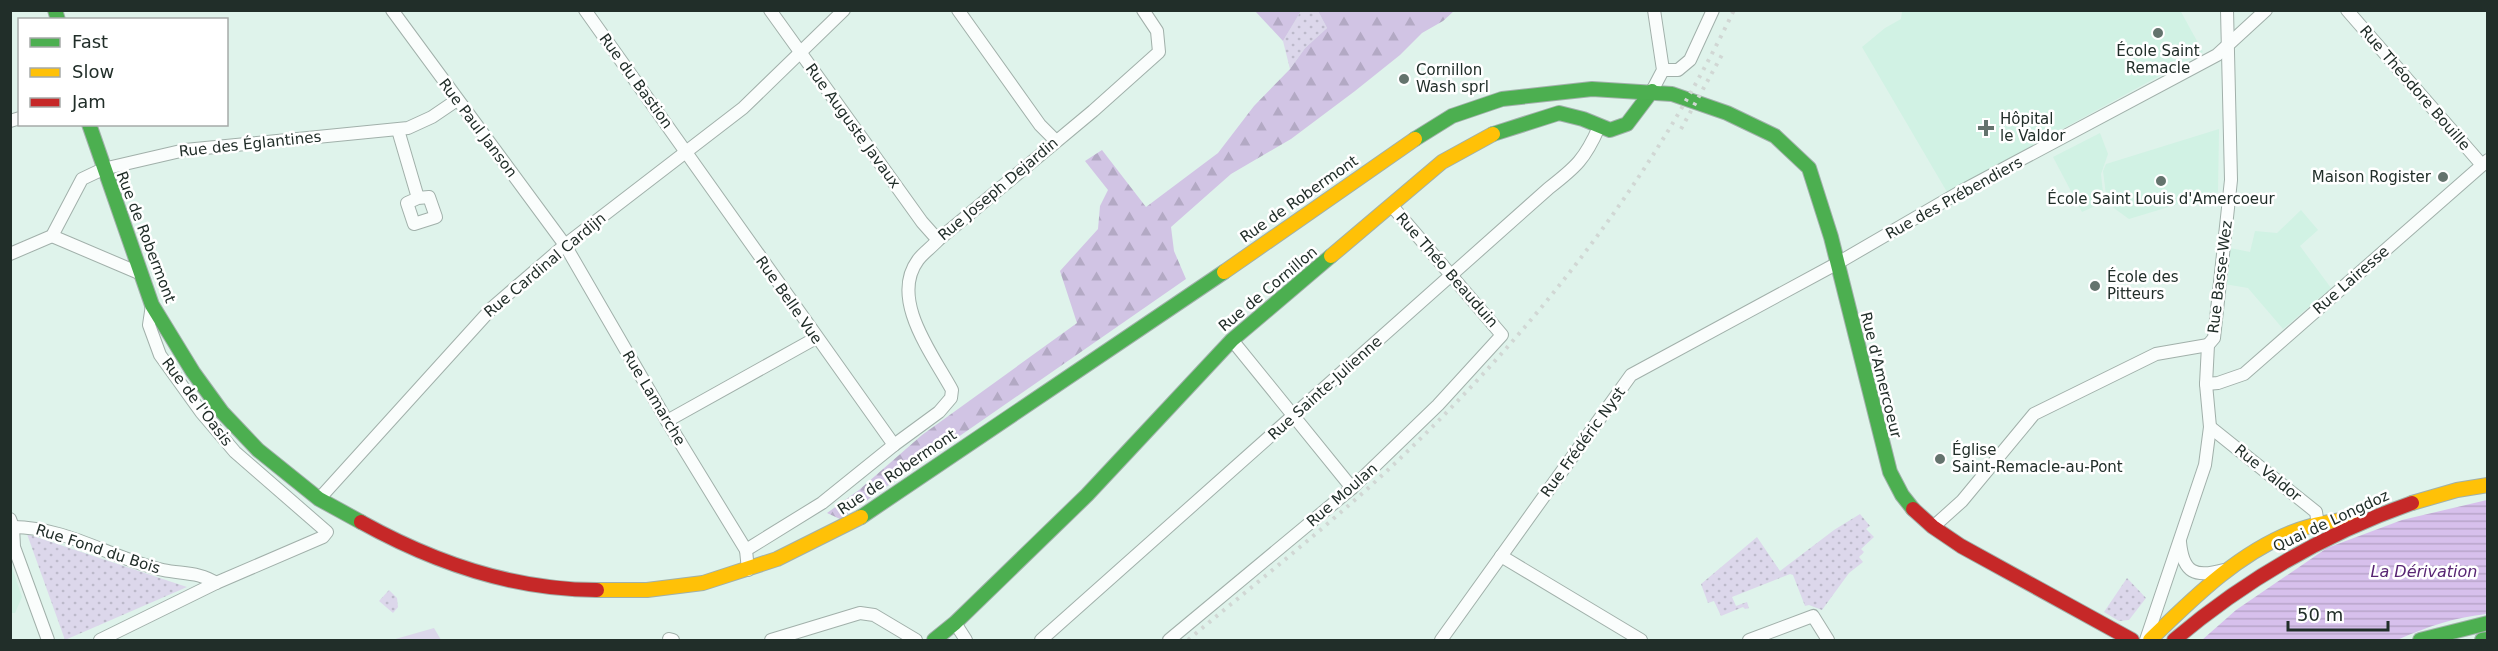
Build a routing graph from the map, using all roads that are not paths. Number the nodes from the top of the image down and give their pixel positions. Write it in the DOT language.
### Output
graph roads {
  1 [pos="392,10"];
  2 [pos="585,10"];
  3 [pos="770,10"];
  4 [pos="844,10"];
  5 [pos="958,10"];
  6 [pos="1143,10"];
  7 [pos="1654,10"];
  8 [pos="1713,10"];
  9 [pos="2228,10"];
  10 [pos="2266,10"];
  11 [pos="2347,10"];
  12 [pos="2229,45"];
  13 [pos="801,55"];
  14 [pos="1663,70"];
  15 [pos="1652,90"];
  16 [pos="457,100"];
  17 [pos="90,126"];
  18 [pos="1599,127"];
  19 [pos="398,130"];
  20 [pos="1056,140"];
  21 [pos="687,152"];
  22 [pos="2485,163"];
  23 [pos="103,169"];
  24 [pos="418,198"];
  25 [pos="1392,206"];
  26 [pos="52,236"];
  27 [pos="938,240"];
  28 [pos="565,245"];
  29 [pos="10,254"];
  30 [pos="1836,264"];
  31 [pos="139,273"];
  32 [pos="1453,275"];
  33 [pos="152,305"];
  34 [pos="1502,335"];
  35 [pos="816,338"];
  36 [pos="1232,340"];
  37 [pos="2208,345"];
  38 [pos="2206,384"];
  39 [pos="1293,417"];
  40 [pos="667,421"];
  41 [pos="2210,427"];
  42 [pos="894,445"];
  43 [pos="2487,485"];
  44 [pos="1352,488"];
  45 [pos="320,498"];
  46 [pos="2390,510"];
  47 [pos="12,523"];
  48 [pos="2318,525"];
  49 [pos="1933,527"];
  50 [pos="2180,538"];
  51 [pos="746,550"];
  52 [pos="1501,556"];
  53 [pos="2232,568"];
  54 [pos="748,570"];
  55 [pos="216,583"];
  56 [pos="955,623"];
  57 [pos="2487,623"];
  58 [pos="2487,639"];
  59 [pos="48,640"];
  60 [pos="100,640"];
  61 [pos="771,640"];
  62 [pos="916,640"];
  63 [pos="934,640"];
  64 [pos="966,640"];
  65 [pos="1041,640"];
  66 [pos="1169,640"];
  67 [pos="1441,640"];
  68 [pos="1641,640"];
  69 [pos="1749,640"];
  70 [pos="1828,640"];
  71 [pos="2132,640"];
  72 [pos="2148,640"];
  73 [pos="2174,640"];
  74 [pos="2420,640"];
  75 [pos="2482,640"];
  1 -- 16 [label="street, Rue Paul Janson"];
  2 -- 21 [label="street, Rue du Bastion"];
  3 -- 13 [label="street, Rue Auguste Javaux"];
  4 -- 13 [label="street, Rue Cardinal Cardijn"];
  5 -- 20 [label="street"];
  6 -- 20 [label="street, Rue Joseph Dejardin"];
  7 -- 14 [label="street"];
  8 -- 14 [label="street"];
  9 -- 12 [label="street, Rue Basse-Wez"];
  10 -- 12 [label="street, Rue des Prébendiers"];
  11 -- 22 [label="street, Rue Théodore Bouille"];
  12 -- 30 [label="street, Rue des Prébendiers"];
  12 -- 37 [label="street, Rue Basse-Wez"];
  13 -- 21 [label="street, Rue Cardinal Cardijn"];
  13 -- 27 [label="street, Rue Auguste Javaux"];
  14 -- 15 [label="street"];
  15 -- 18 [label="main road, Rue de Cornillon"];
  15 -- 30 [label="main road, Rue d'Amercoeur"];
  15 -- 54 [label="main road, Rue de Robermont"];
  16 -- 19 [label="street, Rue des Églantines"];
  16 -- 28 [label="street, Rue Paul Janson"];
  17 -- 23 [label="main road, Rue de Robermont"];
  18 -- 25 [label="main road, Rue de Cornillon"];
  18 -- 32 [label="street, Rue Sainte-Julienne"];
  19 -- 23 [label="street, Rue des Églantines"];
  19 -- 24 [label="street"];
  20 -- 27 [label="street, Rue Joseph Dejardin"];
  21 -- 28 [label="street, Rue Cardinal Cardijn"];
  21 -- 35 [label="street, Rue Belle Vue"];
  22 -- 38 [label="street, Rue Lairesse"];
  23 -- 26 [label="street"];
  23 -- 31 [label="main road, Rue de Robermont"];
  25 -- 32 [label="street, Rue Théo Beauduin"];
  25 -- 36 [label="main road, Rue de Cornillon"];
  26 -- 29 [label="street"];
  26 -- 31 [label="street"];
  27 -- 42 [label="street, Rue Joseph Dejardin"];
  28 -- 40 [label="street, Rue Lamarche"];
  28 -- 45 [label="street, Rue Cardinal Cardijn"];
  30 -- 49 [label="main road, Rue d'Amercoeur"];
  30 -- 52 [label="street, Rue Frédéric Nyst"];
  31 -- 33 [label="main road, Rue de Robermont"];
  32 -- 34 [label="street, Rue Théo Beauduin"];
  32 -- 39 [label="street, Rue Sainte-Julienne"];
  33 -- 45 [label="main road, Rue de Robermont"];
  33 -- 55 [label="street, Rue de l'Oasis"];
  34 -- 44 [label="street, Rue Moulan"];
  35 -- 40 [label="street"];
  35 -- 42 [label="street, Rue Belle Vue"];
  36 -- 39 [label="street"];
  36 -- 56 [label="main road, Rue de Cornillon"];
  37 -- 38 [label="street, Rue Basse-Wez"];
  37 -- 49 [label="street"];
  38 -- 41 [label="street, Rue Basse-Wez"];
  39 -- 44 [label="street"];
  39 -- 65 [label="street, Rue Sainte-Julienne"];
  40 -- 51 [label="street, Rue Lamarche"];
  41 -- 48 [label="street, Rue Valdor"];
  41 -- 50 [label="street, Rue Basse-Wez"];
  42 -- 51 [label="street"];
  43 -- 46 [label="main road, Quai de Longdoz"];
  44 -- 66 [label="street, Rue Moulan"];
  45 -- 54 [label="main road, Rue de Robermont"];
  46 -- 48 [label="main road"];
  46 -- 73 [label="main road, Quai de Longdoz"];
  47 -- 55 [label="street, Rue Fond du Bois"];
  47 -- 59 [label="street"];
  48 -- 53 [label="main road"];
  49 -- 71 [label="main road, Rue d'Amercoeur"];
  50 -- 53 [label="street"];
  50 -- 72 [label="street, Rue Basse-Wez"];
  51 -- 54 [label="street"];
  52 -- 67 [label="street, Rue Frédéric Nyst"];
  52 -- 68 [label="street"];
  53 -- 72 [label="main road"];
  55 -- 60 [label="street"];
  56 -- 63 [label="main road, Rue de Cornillon"];
  56 -- 64 [label="street"];
  57 -- 74 [label="main road"];
  58 -- 75 [label="main road"];
  61 -- 62 [label="street"];
  69 -- 70 [label="street"];
}
